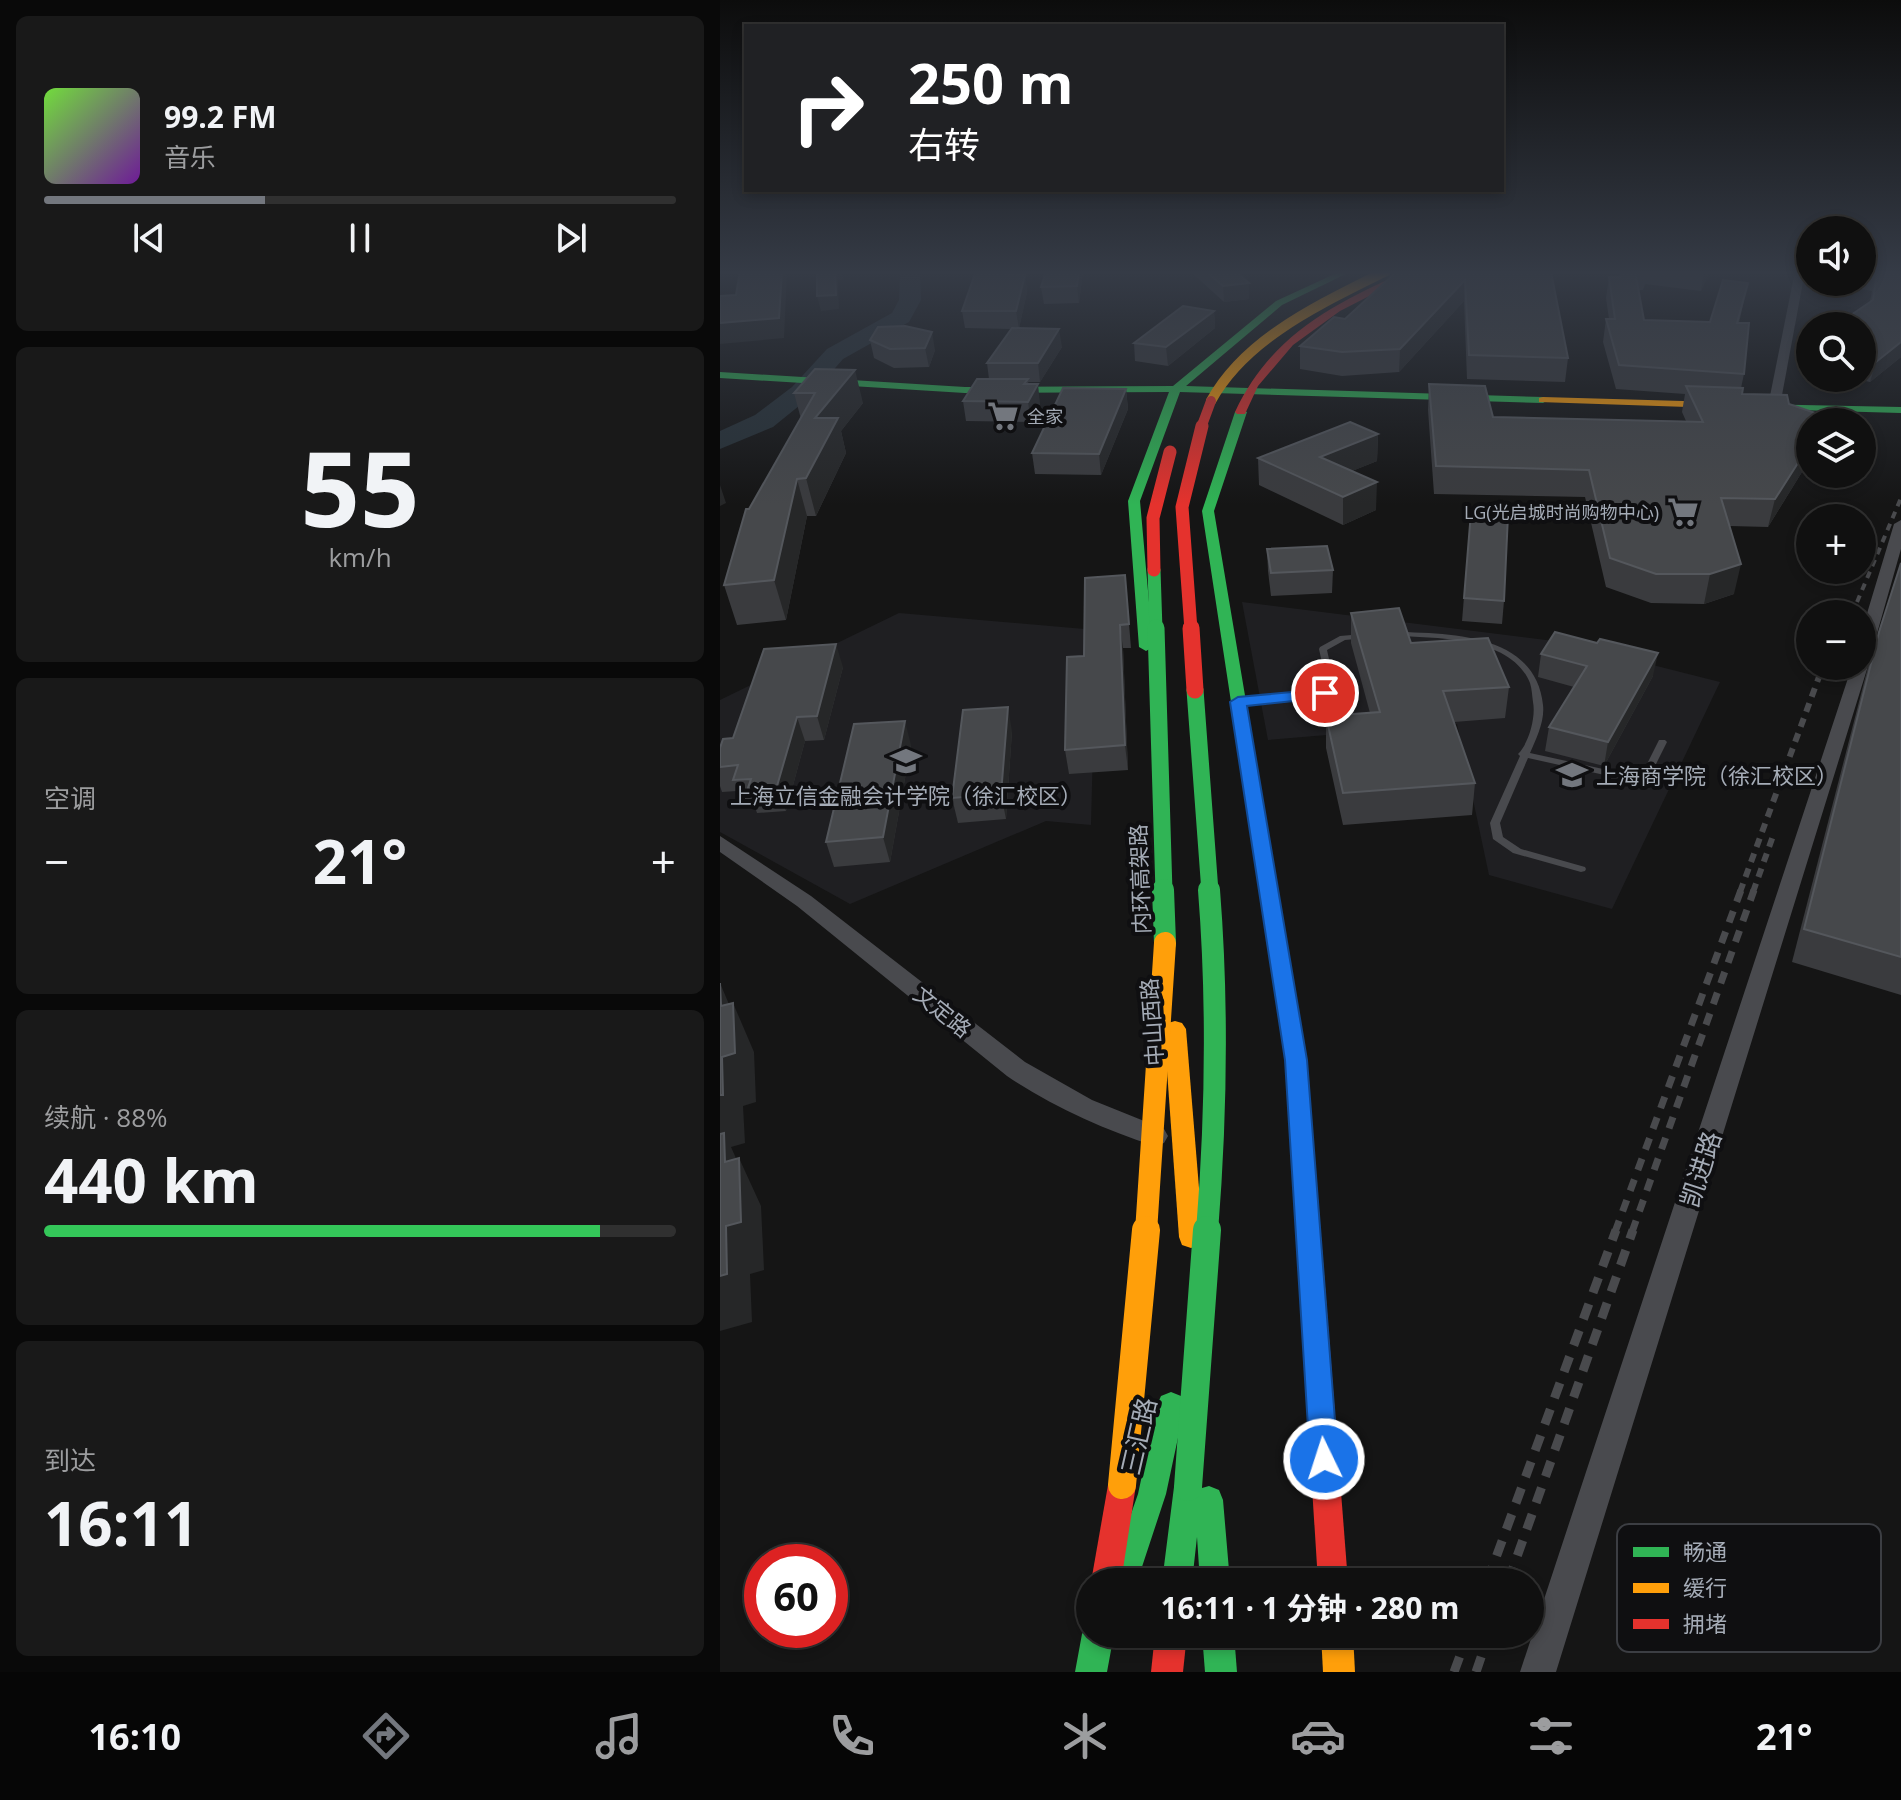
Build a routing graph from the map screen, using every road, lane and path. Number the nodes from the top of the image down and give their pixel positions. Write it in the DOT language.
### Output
graph roads {
  1 [pos="1226,349"];
  2 [pos="1236,349"];
  3 [pos="1256,349"];
  4 [pos="1284,349"];
  5 [pos="1785,349"];
  6 [pos="720,375"];
  7 [pos="758,382"];
  8 [pos="720,386"];
  9 [pos="1174,394"];
  10 [pos="1247,396"];
  11 [pos="1774,406"];
  12 [pos="1739,410"];
  13 [pos="1901,410"];
  14 [pos="1796,416"];
  15 [pos="1876,423"];
  16 [pos="1901,424"];
  17 [pos="1901,524"];
  18 [pos="1876,610"];
  19 [pos="1388,633"];
  20 [pos="1373,635"];
  21 [pos="1856,680"];
  22 [pos="1238,702"];
  23 [pos="1662,742"];
  24 [pos="1523,754"];
  25 [pos="720,842"];
  26 [pos="1581,869"];
  27 [pos="1185,1146"];
  28 [pos="1195,1299"];
  29 [pos="1108,1568"];
  30 [pos="1127,1568"];
  31 [pos="1179,1568"];
  32 [pos="1214,1568"];
  33 [pos="1332,1568"];
  34 [pos="1096,1648"];
  35 [pos="1100,1648"];
  36 [pos="1170,1648"];
  37 [pos="1219,1648"];
  38 [pos="1338,1648"];
  39 [pos="1092,1672"];
  40 [pos="1167,1672"];
  41 [pos="1221,1672"];
  42 [pos="1339,1672"];
  43 [pos="1538,1672"];
  1 -- 9 [label="main road, 中山西路"];
  2 -- 29 [label="main road, 内环高架路, bridge"];
  3 -- 31 [label="main road, bridge"];
  4 -- 10 [label="main road"];
  5 -- 11 [label="street"];
  6 -- 7 [label="main road"];
  7 -- 8 [label="main road"];
  7 -- 9 [label="main road"];
  9 -- 10 [label="main road"];
  9 -- 27 [label="main road, 中山西路"];
  10 -- 12 [label="main road"];
  10 -- 22 [label="main road"];
  11 -- 12 [label="main road"];
  11 -- 13 [label="main road"];
  12 -- 14 [label="main road"];
  15 -- 16 [label="main road"];
  17 -- 18 [label="street"];
  19 -- 24 [label="lane"];
  20 -- 22 [label="lane"];
  21 -- 43 [label="street, 凯进路"];
  22 -- 33 [label="main road"];
  23 -- 24 [label="lane"];
  24 -- 26 [label="lane"];
  25 -- 27 [label="street, 文定路"];
  27 -- 28 [label="main road, 中山西路"];
  28 -- 30 [label="main road, 三汇路"];
  28 -- 32 [label="main road, 中山西路"];
  34 -- 39 [label="main road"];
  35 -- 39 [label="main road"];
  36 -- 40 [label="main road"];
  37 -- 41 [label="main road"];
  38 -- 42 [label="main road"];
}
